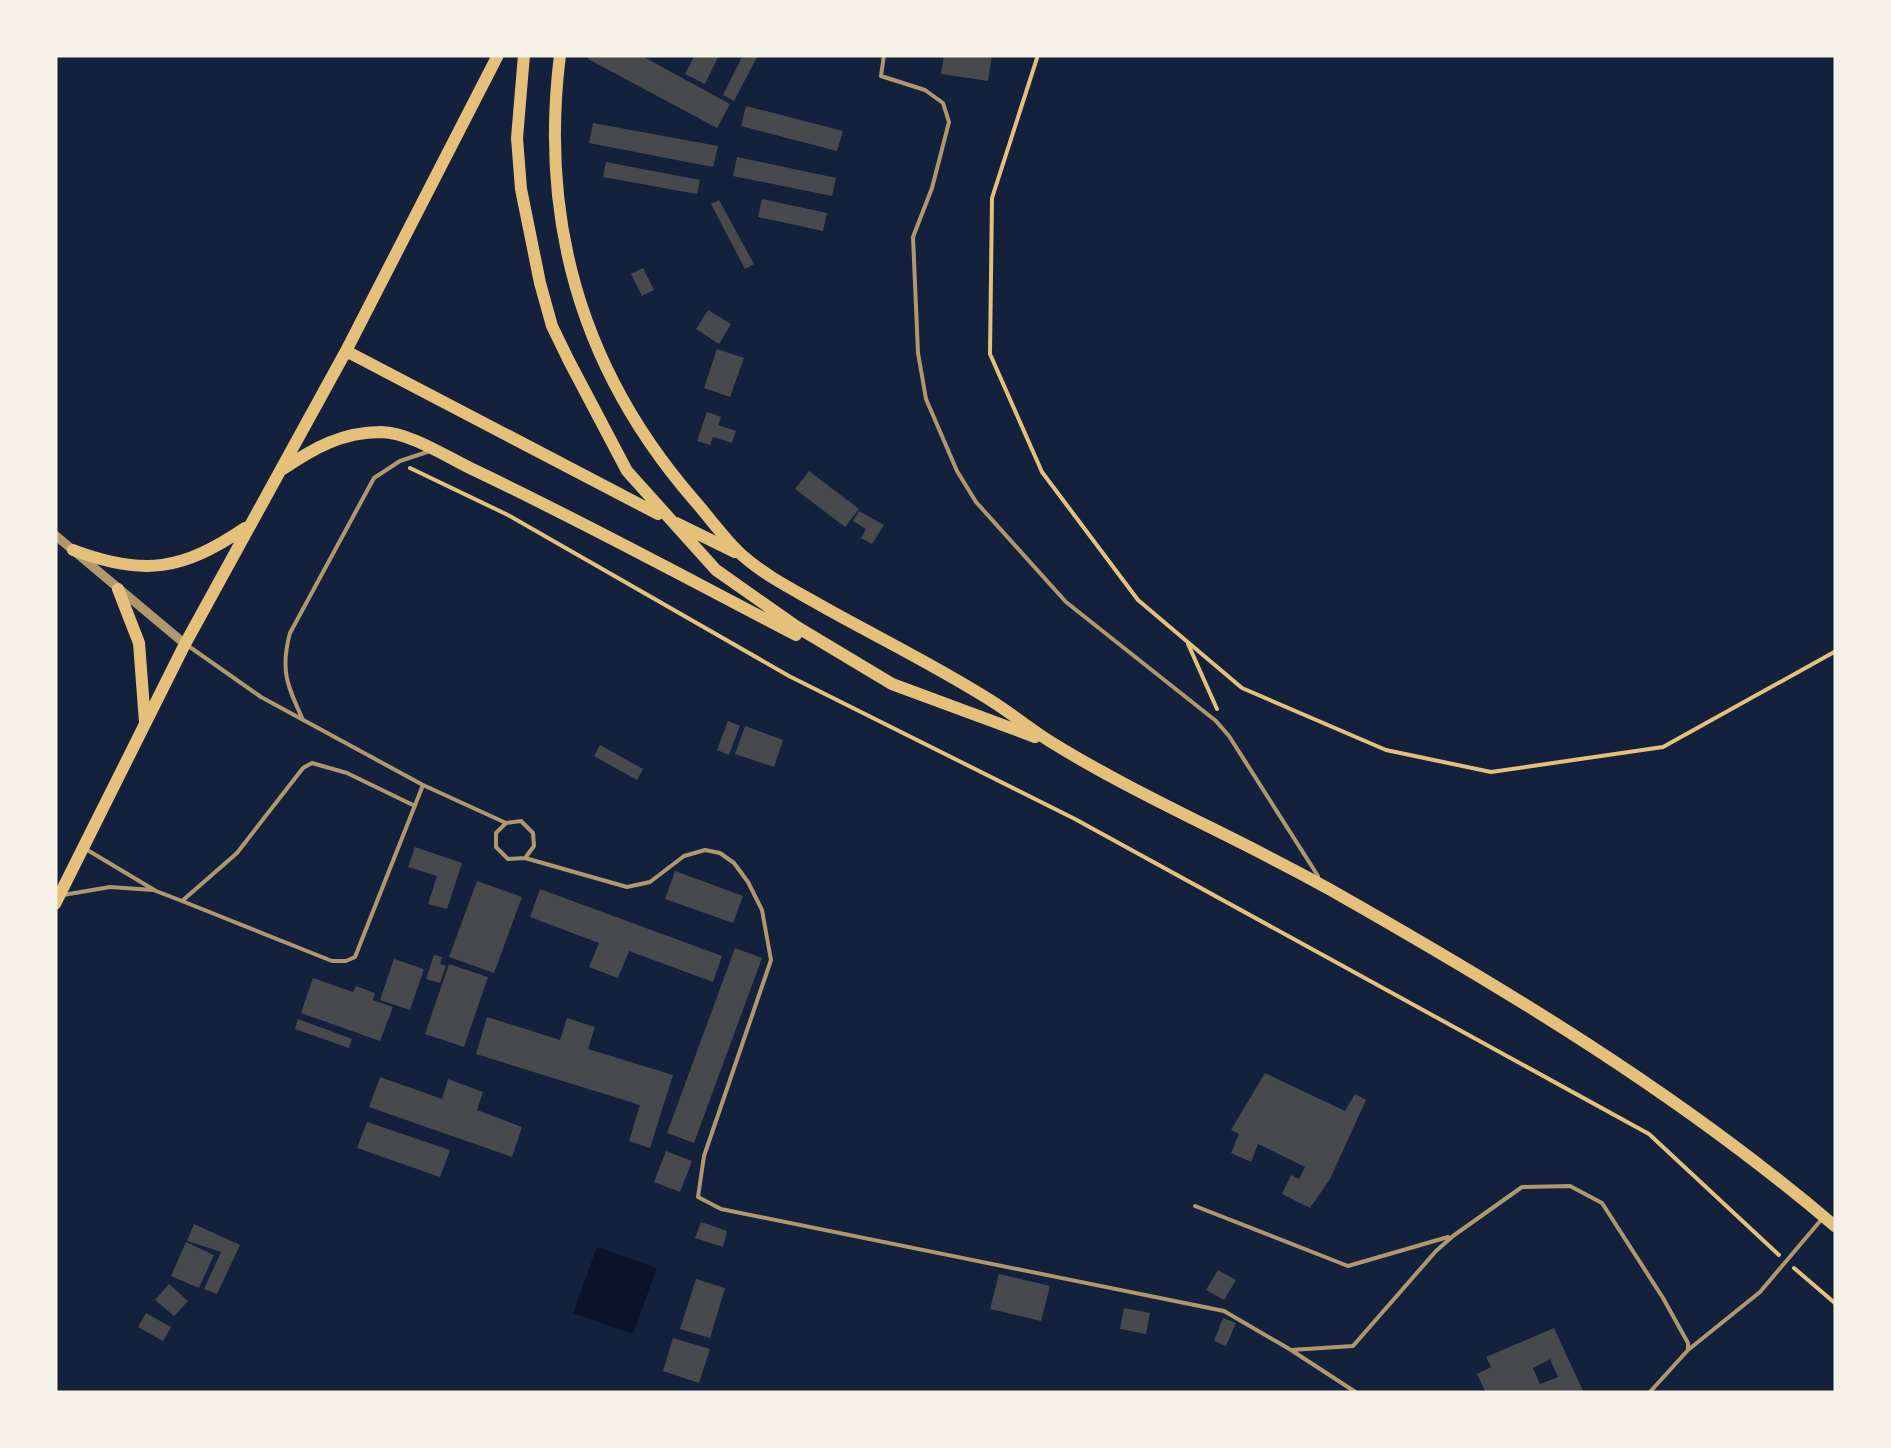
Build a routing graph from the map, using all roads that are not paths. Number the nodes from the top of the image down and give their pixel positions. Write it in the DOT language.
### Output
graph roads {
  1 [pos="498,55"];
  2 [pos="524,55"];
  3 [pos="560,55"];
  4 [pos="884,55"];
  5 [pos="346,351"];
  6 [pos="433,450"];
  7 [pos="278,472"];
  8 [pos="667,518"];
  9 [pos="247,527"];
  10 [pos="55,535"];
  11 [pos="73,550"];
  12 [pos="742,555"];
  13 [pos="118,590"];
  14 [pos="185,644"];
  15 [pos="892,684"];
  16 [pos="302,720"];
  17 [pos="145,724"];
  18 [pos="1052,743"];
  19 [pos="423,785"];
  20 [pos="416,806"];
  21 [pos="506,822"];
  22 [pos="84,848"];
  23 [pos="524,858"];
  24 [pos="1326,888"];
  25 [pos="156,891"];
  26 [pos="57,900"];
  27 [pos="182,901"];
  28 [pos="1195,1206"];
  29 [pos="1824,1216"];
  30 [pos="1836,1227"];
  31 [pos="1453,1236"];
  32 [pos="1291,1350"];
  33 [pos="1688,1350"];
  34 [pos="1357,1393"];
  35 [pos="1649,1393"];
  1 -- 5 [label="main road"];
  2 -- 8 [label="main road"];
  3 -- 12 [label="main road"];
  4 -- 24 [label="lane"];
  5 -- 7 [label="main road"];
  5 -- 8 [label="main road"];
  6 -- 7 [label="main road"];
  6 -- 15 [label="main road"];
  6 -- 16 [label="lane"];
  7 -- 9 [label="main road"];
  8 -- 12 [label="main road"];
  8 -- 15 [label="main road"];
  9 -- 11 [label="main road"];
  9 -- 14 [label="main road"];
  10 -- 11 [label="street"];
  11 -- 13 [label="street"];
  12 -- 18 [label="main road"];
  13 -- 14 [label="street"];
  13 -- 17 [label="main road"];
  14 -- 16 [label="lane"];
  14 -- 17 [label="main road"];
  15 -- 18 [label="main road"];
  16 -- 19 [label="lane"];
  17 -- 22 [label="main road"];
  18 -- 24 [label="main road"];
  19 -- 20 [label="lane"];
  19 -- 21 [label="lane"];
  20 -- 27 [label="lane"];
  20 -- 27 [label="lane"];
  21 -- 23 [label="lane"];
  21 -- 23 [label="lane"];
  22 -- 25 [label="lane"];
  22 -- 26 [label="main road"];
  23 -- 32 [label="lane"];
  24 -- 29 [label="main road"];
  25 -- 26 [label="lane"];
  25 -- 27 [label="lane"];
  28 -- 31 [label="lane"];
  29 -- 30 [label="main road"];
  29 -- 33 [label="lane"];
  31 -- 32 [label="lane"];
  31 -- 33 [label="lane"];
  32 -- 34 [label="lane"];
  33 -- 35 [label="lane"];
}
